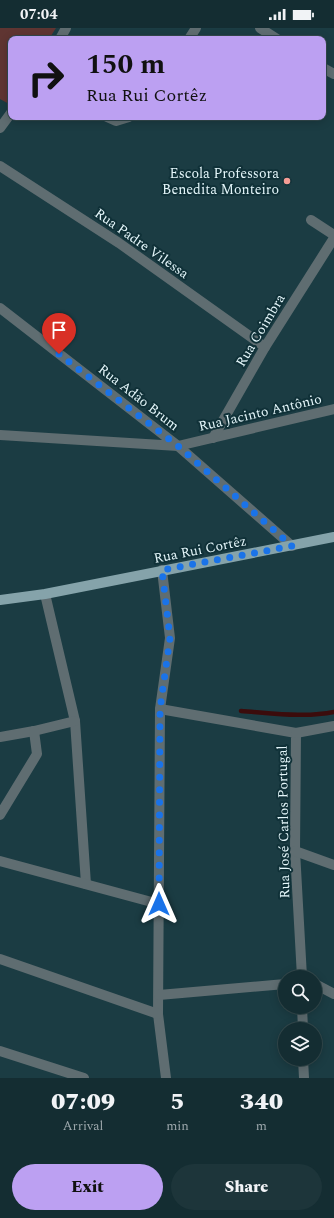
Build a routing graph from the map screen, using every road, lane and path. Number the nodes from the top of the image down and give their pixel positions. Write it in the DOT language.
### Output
graph roads {
  1 [pos="260,28"];
  2 [pos="272,36"];
  3 [pos="8,117"];
  4 [pos="0,128"];
  5 [pos="0,166"];
  6 [pos="311,220"];
  7 [pos="334,236"];
  8 [pos="0,308"];
  9 [pos="265,347"];
  10 [pos="334,409"];
  11 [pos="0,435"];
  12 [pos="213,438"];
  13 [pos="178,446"];
  14 [pos="334,537"];
  15 [pos="292,546"];
  16 [pos="162,570"];
  17 [pos="45,594"];
  18 [pos="0,600"];
  19 [pos="160,709"];
  20 [pos="75,720"];
  21 [pos="334,726"];
  22 [pos="34,731"];
  23 [pos="296,733"];
  24 [pos="0,737"];
  25 [pos="0,815"];
  26 [pos="295,852"];
  27 [pos="0,861"];
  28 [pos="334,865"];
  29 [pos="86,884"];
  30 [pos="159,904"];
  31 [pos="0,960"];
  32 [pos="302,970"];
  33 [pos="278,985"];
  34 [pos="322,988"];
  35 [pos="334,994"];
  36 [pos="159,995"];
  37 [pos="158,1014"];
  38 [pos="0,1051"];
  39 [pos="303,1066"];
  40 [pos="84,1078"];
  41 [pos="166,1078"];
  42 [pos="304,1078"];
  1 -- 2 [label="street"];
  3 -- 4 [label="street"];
  5 -- 9 [label="street, Rua Padre Vilessa"];
  6 -- 7 [label="street"];
  7 -- 9 [label="street, Rua Coimbra"];
  8 -- 13 [label="street, Rua Adão Brum"];
  9 -- 12 [label="street, Rua Coimbra"];
  10 -- 12 [label="street, Rua Jacinto Antônio"];
  11 -- 13 [label="street, Rua Jacinto Antônio"];
  12 -- 13 [label="street, Rua Jacinto Antônio"];
  13 -- 15 [label="street, Rua Adão Brum"];
  14 -- 15 [label="main road, Rua Rui Cortêz"];
  15 -- 16 [label="main road, Rua Rui Cortêz"];
  16 -- 17 [label="main road, Rua Rui Cortêz"];
  16 -- 19 [label="street"];
  17 -- 18 [label="main road, Rua Rui Cortêz"];
  17 -- 20 [label="street"];
  19 -- 23 [label="street, Rua José Carlos Portugal"];
  19 -- 30 [label="street"];
  20 -- 22 [label="street"];
  20 -- 29 [label="street"];
  21 -- 23 [label="street"];
  22 -- 24 [label="street"];
  22 -- 25 [label="street"];
  23 -- 26 [label="street, Rua José Carlos Portugal"];
  26 -- 28 [label="street"];
  26 -- 32 [label="street, Rua José Carlos Portugal"];
  27 -- 29 [label="street"];
  29 -- 30 [label="street"];
  30 -- 36 [label="street"];
  31 -- 37 [label="street"];
  33 -- 36 [label="street"];
  34 -- 35 [label="street"];
  36 -- 37 [label="street"];
  37 -- 41 [label="street"];
  38 -- 40 [label="street"];
  39 -- 42 [label="street"];
}
